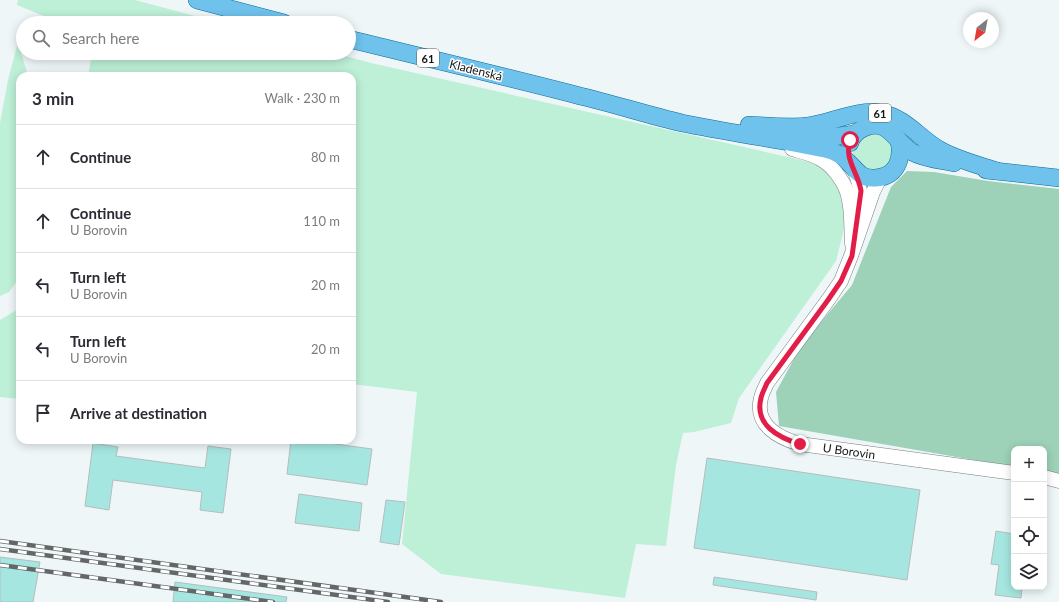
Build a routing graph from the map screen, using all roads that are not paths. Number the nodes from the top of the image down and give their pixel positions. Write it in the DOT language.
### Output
graph roads {
  1 [pos="197,0"];
  2 [pos="258,16"];
  3 [pos="356,41"];
  4 [pos="580,96"];
  5 [pos="749,125"];
  6 [pos="730,132"];
  7 [pos="855,134"];
  8 [pos="899,142"];
  9 [pos="852,166"];
  10 [pos="896,167"];
  11 [pos="998,171"];
  12 [pos="880,178"];
  13 [pos="1059,178"];
  14 [pos="852,252"];
  15 [pos="1011,473"];
  16 [pos="1047,478"];
  17 [pos="1059,481"];
  1 -- 2 [label="main road"];
  3 -- 4 [label="main road, Kladenská / 61"];
  4 -- 5 [label="main road, 61"];
  4 -- 6 [label="main road, 61"];
  5 -- 7 [label="main road, 61"];
  5 -- 11 [label="main road, 61"];
  6 -- 9 [label="main road, 61"];
  6 -- 14 [label="street"];
  7 -- 8 [label="main road, 61"];
  7 -- 9 [label="main road"];
  8 -- 10 [label="main road"];
  8 -- 11 [label="main road, 61"];
  9 -- 12 [label="main road, 61"];
  9 -- 14 [label="street"];
  10 -- 11 [label="main road, 61"];
  10 -- 12 [label="main road, 61"];
  11 -- 13 [label="main road, 61"];
  12 -- 14 [label="street"];
  14 -- 15 [label="street, U Borovin"];
  16 -- 17 [label="street"];
}
